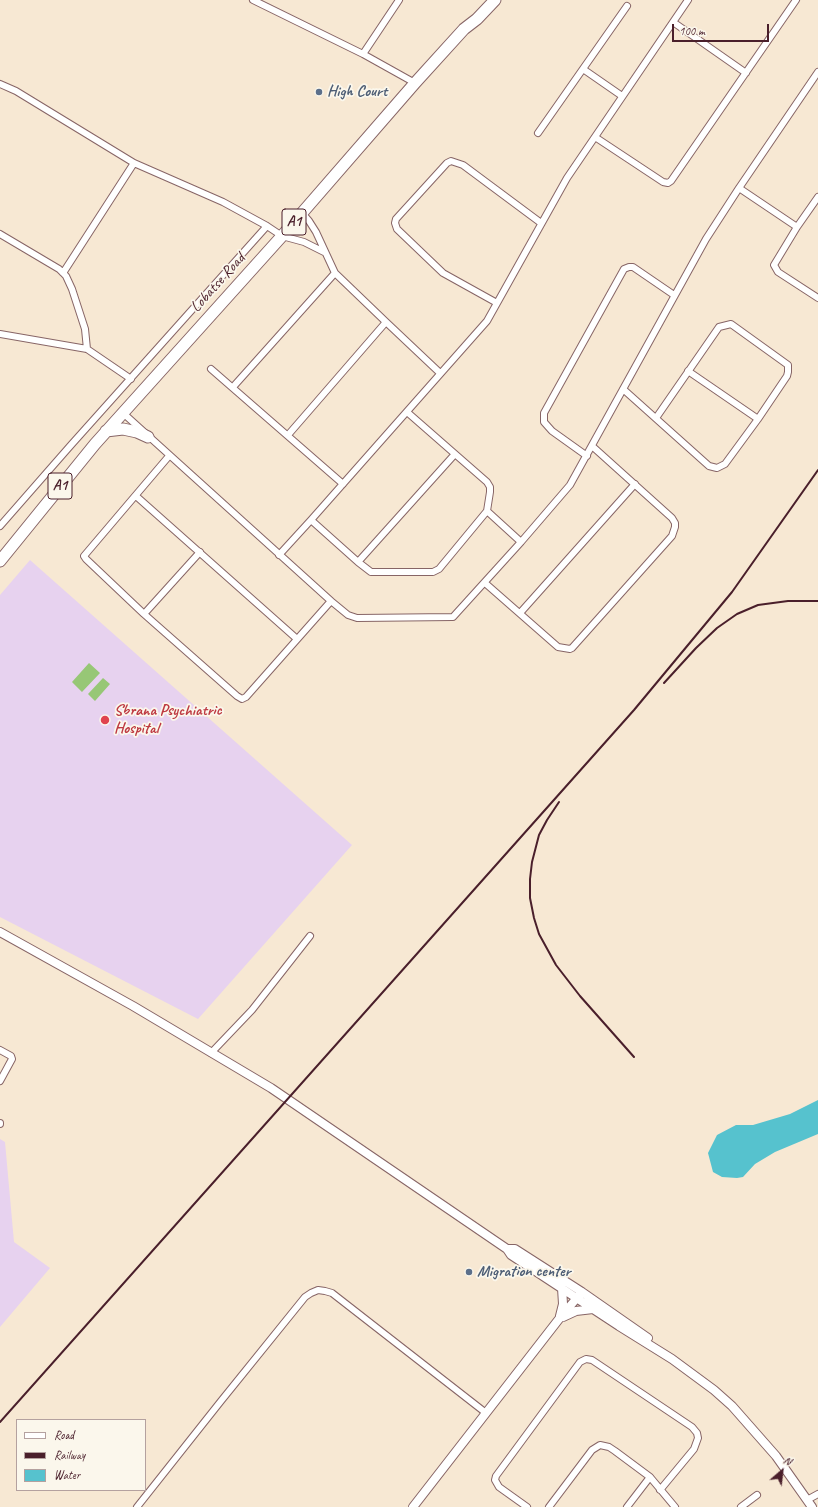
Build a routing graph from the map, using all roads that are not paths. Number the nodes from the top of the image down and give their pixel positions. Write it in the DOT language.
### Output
graph roads {
  1 [pos="253,0"];
  2 [pos="399,0"];
  3 [pos="487,0"];
  4 [pos="495,0"];
  5 [pos="688,0"];
  6 [pos="796,0"];
  7 [pos="627,6"];
  8 [pos="673,22"];
  9 [pos="464,29"];
  10 [pos="363,54"];
  11 [pos="583,69"];
  12 [pos="818,72"];
  13 [pos="746,73"];
  14 [pos="415,83"];
  15 [pos="0,84"];
  16 [pos="622,96"];
  17 [pos="538,133"];
  18 [pos="595,137"];
  19 [pos="134,162"];
  20 [pos="739,188"];
  21 [pos="818,197"];
  22 [pos="302,213"];
  23 [pos="541,223"];
  24 [pos="267,226"];
  25 [pos="797,227"];
  26 [pos="0,234"];
  27 [pos="282,236"];
  28 [pos="324,252"];
  29 [pos="63,273"];
  30 [pos="335,273"];
  31 [pos="674,295"];
  32 [pos="818,298"];
  33 [pos="497,303"];
  34 [pos="386,322"];
  35 [pos="0,334"];
  36 [pos="87,349"];
  37 [pos="211,369"];
  38 [pos="688,371"];
  39 [pos="440,373"];
  40 [pos="131,379"];
  41 [pos="233,387"];
  42 [pos="623,389"];
  43 [pos="407,412"];
  44 [pos="123,413"];
  45 [pos="656,418"];
  46 [pos="758,419"];
  47 [pos="106,432"];
  48 [pos="288,436"];
  49 [pos="148,437"];
  50 [pos="592,446"];
  51 [pos="455,454"];
  52 [pos="168,456"];
  53 [pos="587,456"];
  54 [pos="343,484"];
  55 [pos="635,484"];
  56 [pos="136,496"];
  57 [pos="487,511"];
  58 [pos="312,520"];
  59 [pos="0,526"];
  60 [pos="521,542"];
  61 [pos="200,552"];
  62 [pos="279,555"];
  63 [pos="0,561"];
  64 [pos="358,562"];
  65 [pos="485,582"];
  66 [pos="331,601"];
  67 [pos="520,613"];
  68 [pos="144,614"];
  69 [pos="297,639"];
  70 [pos="0,932"];
  71 [pos="310,936"];
  72 [pos="0,1050"];
  73 [pos="211,1053"];
  74 [pos="0,1081"];
  75 [pos="507,1249"];
  76 [pos="562,1288"];
  77 [pos="580,1295"];
  78 [pos="594,1309"];
  79 [pos="559,1319"];
  80 [pos="672,1359"];
  81 [pos="486,1413"];
  82 [pos="650,1477"];
  83 [pos="660,1490"];
  84 [pos="818,1494"];
  85 [pos="757,1495"];
  86 [pos="809,1503"];
  87 [pos="137,1507"];
  88 [pos="414,1507"];
  89 [pos="527,1507"];
  90 [pos="549,1507"];
  91 [pos="627,1507"];
  92 [pos="675,1507"];
  93 [pos="741,1507"];
  1 -- 10 [label="street"];
  2 -- 10 [label="street"];
  3 -- 9 [label="highway, Lobatse Road / A1"];
  4 -- 9 [label="highway, Lobatse Road / A1"];
  5 -- 8 [label="street"];
  6 -- 13 [label="street"];
  7 -- 11 [label="street"];
  8 -- 13 [label="street"];
  8 -- 16 [label="street"];
  9 -- 14 [label="highway, Lobatse Road / A1"];
  10 -- 14 [label="street"];
  11 -- 16 [label="street"];
  11 -- 17 [label="street"];
  12 -- 20 [label="street"];
  13 -- 18 [label="street"];
  14 -- 22 [label="highway, Lobatse Road / A1"];
  15 -- 19 [label="street"];
  16 -- 18 [label="street"];
  18 -- 23 [label="street"];
  19 -- 24 [label="street"];
  19 -- 29 [label="street"];
  20 -- 25 [label="street"];
  20 -- 31 [label="street"];
  21 -- 25 [label="street"];
  22 -- 27 [label="highway, Lobatse Road / A1"];
  22 -- 28 [label="street"];
  23 -- 33 [label="street"];
  23 -- 33 [label="street"];
  24 -- 27 [label="street"];
  24 -- 40 [label="street"];
  25 -- 32 [label="street"];
  26 -- 29 [label="street"];
  27 -- 28 [label="street"];
  27 -- 44 [label="highway, Lobatse Road / A1"];
  28 -- 30 [label="street"];
  29 -- 36 [label="street"];
  30 -- 34 [label="street"];
  30 -- 41 [label="street"];
  31 -- 42 [label="street"];
  31 -- 53 [label="street"];
  33 -- 39 [label="street"];
  34 -- 39 [label="street"];
  34 -- 48 [label="street"];
  35 -- 36 [label="street"];
  36 -- 40 [label="street"];
  37 -- 41 [label="street"];
  38 -- 45 [label="street"];
  38 -- 46 [label="street"];
  38 -- 46 [label="street"];
  39 -- 43 [label="street"];
  40 -- 59 [label="street"];
  41 -- 48 [label="street"];
  42 -- 45 [label="street"];
  42 -- 50 [label="street"];
  43 -- 51 [label="street"];
  43 -- 54 [label="street"];
  44 -- 47 [label="highway, Lobatse Road / A1"];
  44 -- 49 [label="street"];
  45 -- 46 [label="street"];
  47 -- 49 [label="highway"];
  47 -- 63 [label="highway, Lobatse Road / A1"];
  48 -- 54 [label="street"];
  49 -- 52 [label="street"];
  50 -- 53 [label="street"];
  50 -- 55 [label="street"];
  51 -- 57 [label="street"];
  51 -- 64 [label="street"];
  52 -- 56 [label="street"];
  52 -- 62 [label="street"];
  53 -- 60 [label="street"];
  54 -- 58 [label="street"];
  55 -- 67 [label="street"];
  55 -- 67 [label="street"];
  56 -- 61 [label="street"];
  56 -- 68 [label="street"];
  57 -- 60 [label="street"];
  57 -- 64 [label="street"];
  58 -- 62 [label="street"];
  58 -- 64 [label="street"];
  60 -- 65 [label="street"];
  61 -- 68 [label="street"];
  61 -- 69 [label="street"];
  62 -- 66 [label="street"];
  65 -- 66 [label="street"];
  65 -- 67 [label="street"];
  66 -- 69 [label="street"];
  68 -- 69 [label="street"];
  70 -- 73 [label="street"];
  71 -- 73 [label="street"];
  72 -- 74 [label="street"];
  73 -- 75 [label="street"];
  75 -- 76 [label="street"];
  75 -- 77 [label="street"];
  76 -- 77 [label="street"];
  76 -- 79 [label="street"];
  77 -- 78 [label="street"];
  77 -- 79 [label="street"];
  77 -- 80 [label="street"];
  78 -- 79 [label="street"];
  78 -- 80 [label="street"];
  79 -- 81 [label="street"];
  80 -- 86 [label="street"];
  81 -- 87 [label="street"];
  81 -- 88 [label="street"];
  82 -- 83 [label="street"];
  82 -- 90 [label="street"];
  82 -- 91 [label="street"];
  83 -- 89 [label="street"];
  83 -- 92 [label="street"];
  84 -- 86 [label="street"];
  85 -- 93 [label="street"];
}
